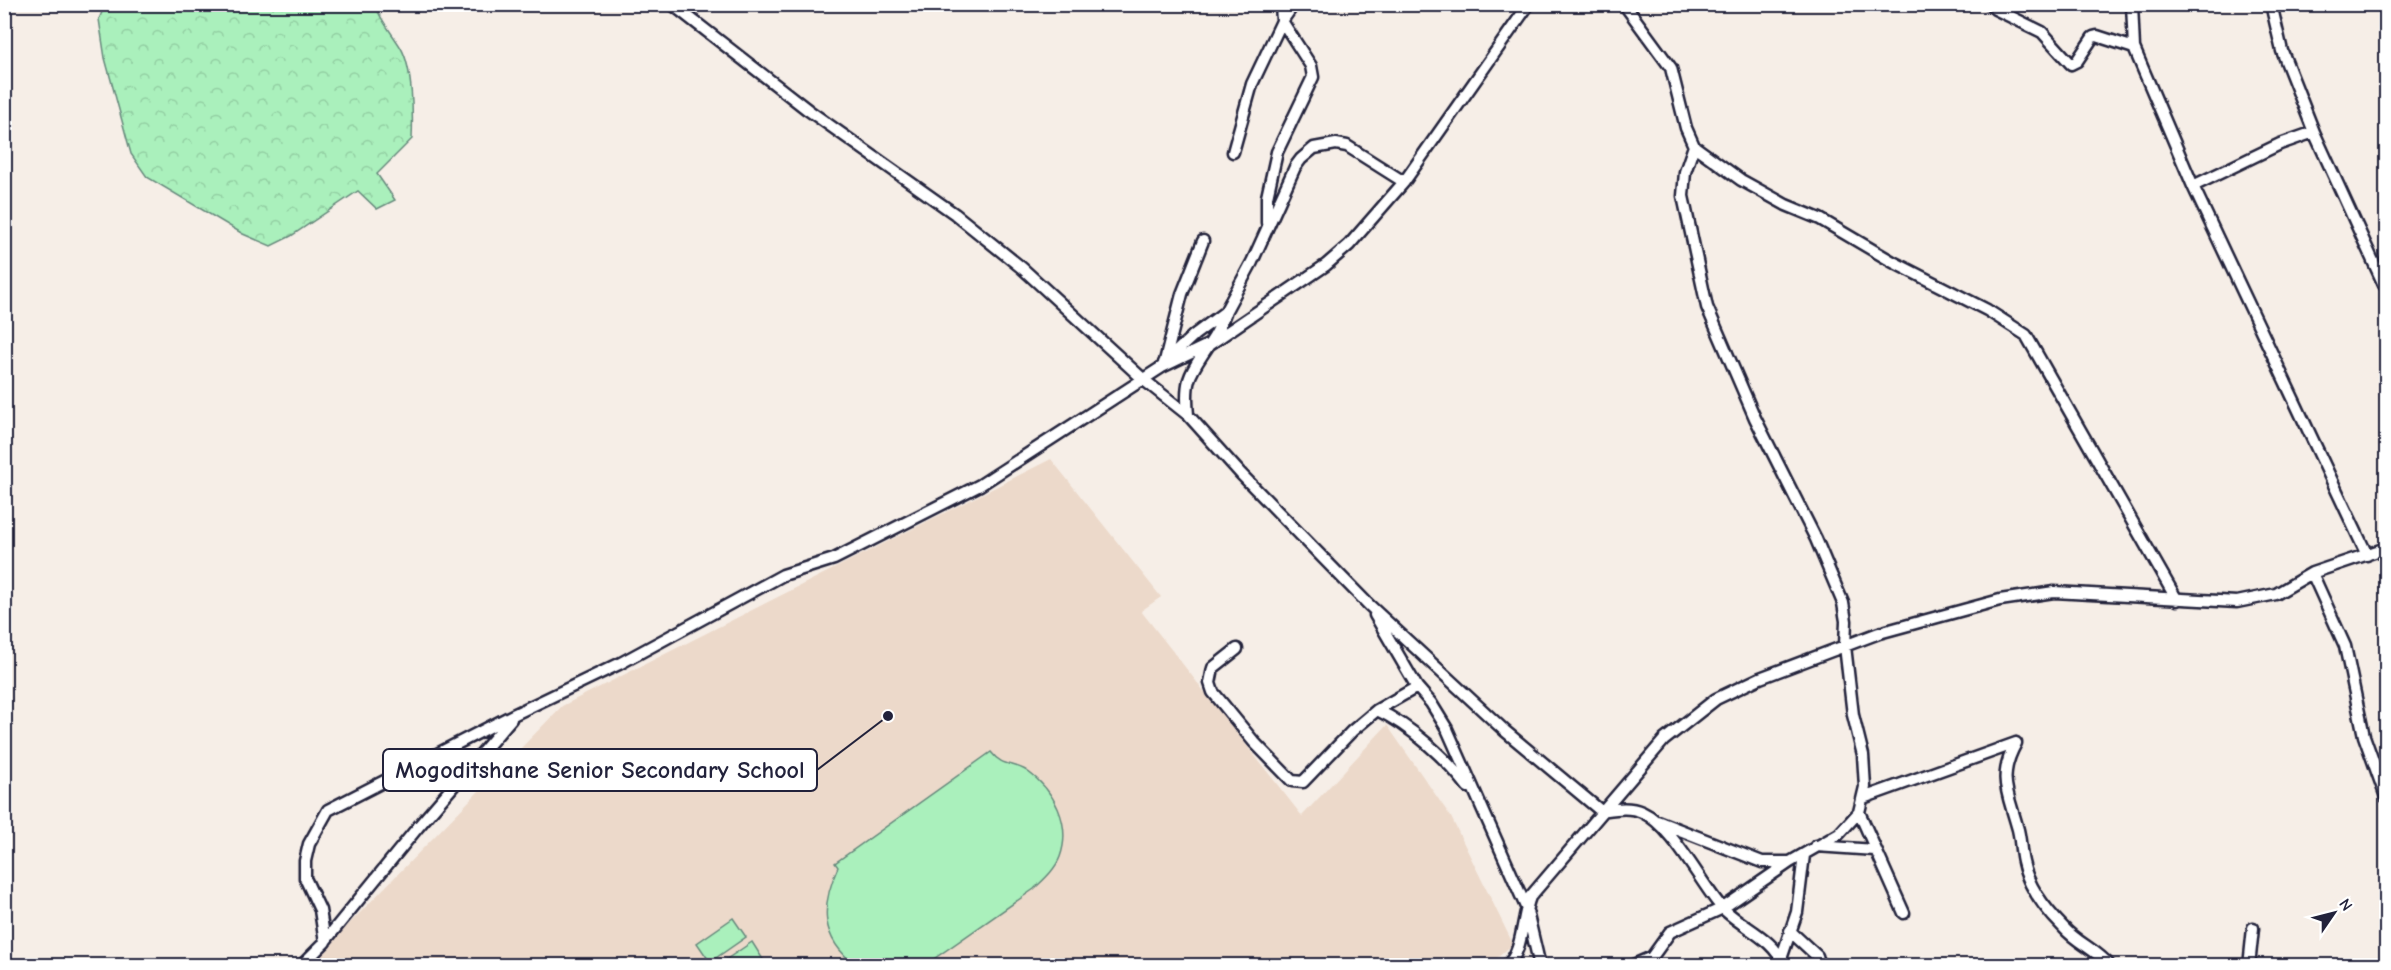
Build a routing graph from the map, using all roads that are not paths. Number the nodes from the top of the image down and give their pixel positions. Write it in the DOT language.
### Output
graph roads {
  1 [pos="672,4"];
  2 [pos="1281,4"];
  3 [pos="1294,4"];
  4 [pos="1529,4"];
  5 [pos="1624,4"];
  6 [pos="1990,4"];
  7 [pos="2132,4"];
  8 [pos="2271,4"];
  9 [pos="2386,4"];
  10 [pos="2386,9"];
  11 [pos="1282,21"];
  12 [pos="2134,48"];
  13 [pos="2313,132"];
  14 [pos="1694,146"];
  15 [pos="1233,152"];
  16 [pos="1404,182"];
  17 [pos="2193,186"];
  18 [pos="1267,226"];
  19 [pos="1203,242"];
  20 [pos="2386,286"];
  21 [pos="1225,312"];
  22 [pos="1210,344"];
  23 [pos="1163,365"];
  24 [pos="1144,380"];
  25 [pos="1188,415"];
  26 [pos="2386,548"];
  27 [pos="2367,555"];
  28 [pos="2312,573"];
  29 [pos="2177,600"];
  30 [pos="1369,604"];
  31 [pos="1845,646"];
  32 [pos="1237,649"];
  33 [pos="1417,687"];
  34 [pos="1377,710"];
  35 [pos="515,714"];
  36 [pos="2386,797"];
  37 [pos="1863,798"];
  38 [pos="1478,799"];
  39 [pos="1601,811"];
  40 [pos="1859,812"];
  41 [pos="1654,820"];
  42 [pos="1816,846"];
  43 [pos="1875,850"];
  44 [pos="1804,855"];
  45 [pos="1790,862"];
  46 [pos="1526,907"];
  47 [pos="1723,908"];
  48 [pos="1904,913"];
  49 [pos="2253,928"];
  50 [pos="1790,932"];
  51 [pos="325,941"];
  52 [pos="1783,962"];
  53 [pos="301,966"];
  54 [pos="1506,966"];
  55 [pos="1540,966"];
  56 [pos="1631,966"];
  57 [pos="1820,966"];
  58 [pos="2110,966"];
  59 [pos="2249,966"];
  1 -- 24 [label="street"];
  2 -- 11 [label="street"];
  3 -- 11 [label="street"];
  4 -- 16 [label="street"];
  5 -- 14 [label="street"];
  6 -- 12 [label="street"];
  7 -- 12 [label="street"];
  8 -- 13 [label="street"];
  9 -- 10 [label="street"];
  11 -- 15 [label="street"];
  11 -- 18 [label="street"];
  12 -- 17 [label="street"];
  13 -- 17 [label="street"];
  13 -- 20 [label="street"];
  14 -- 29 [label="street"];
  14 -- 31 [label="street"];
  16 -- 18 [label="street"];
  16 -- 22 [label="street"];
  17 -- 27 [label="street"];
  18 -- 21 [label="street"];
  19 -- 23 [label="street"];
  21 -- 22 [label="street"];
  21 -- 23 [label="street"];
  22 -- 23 [label="street"];
  22 -- 25 [label="street"];
  23 -- 24 [label="street"];
  24 -- 25 [label="street"];
  24 -- 35 [label="street"];
  25 -- 30 [label="street"];
  26 -- 27 [label="street"];
  27 -- 28 [label="street"];
  28 -- 29 [label="street"];
  28 -- 36 [label="street"];
  29 -- 31 [label="street"];
  30 -- 33 [label="street"];
  30 -- 39 [label="street"];
  31 -- 37 [label="street"];
  31 -- 39 [label="street"];
  32 -- 34 [label="street"];
  33 -- 34 [label="street"];
  33 -- 38 [label="street"];
  34 -- 38 [label="street"];
  35 -- 51 [label="street"];
  35 -- 51 [label="street"];
  37 -- 40 [label="street"];
  37 -- 58 [label="street"];
  38 -- 46 [label="street"];
  39 -- 41 [label="street"];
  39 -- 46 [label="street"];
  40 -- 42 [label="street"];
  40 -- 43 [label="street"];
  41 -- 45 [label="street"];
  41 -- 47 [label="street"];
  42 -- 43 [label="street"];
  42 -- 44 [label="street"];
  43 -- 48 [label="street"];
  44 -- 45 [label="street"];
  44 -- 50 [label="street"];
  45 -- 47 [label="street"];
  46 -- 54 [label="street"];
  46 -- 55 [label="street"];
  47 -- 52 [label="street"];
  47 -- 56 [label="street"];
  49 -- 59 [label="street"];
  50 -- 52 [label="street"];
  50 -- 57 [label="street"];
  51 -- 53 [label="street"];
}
